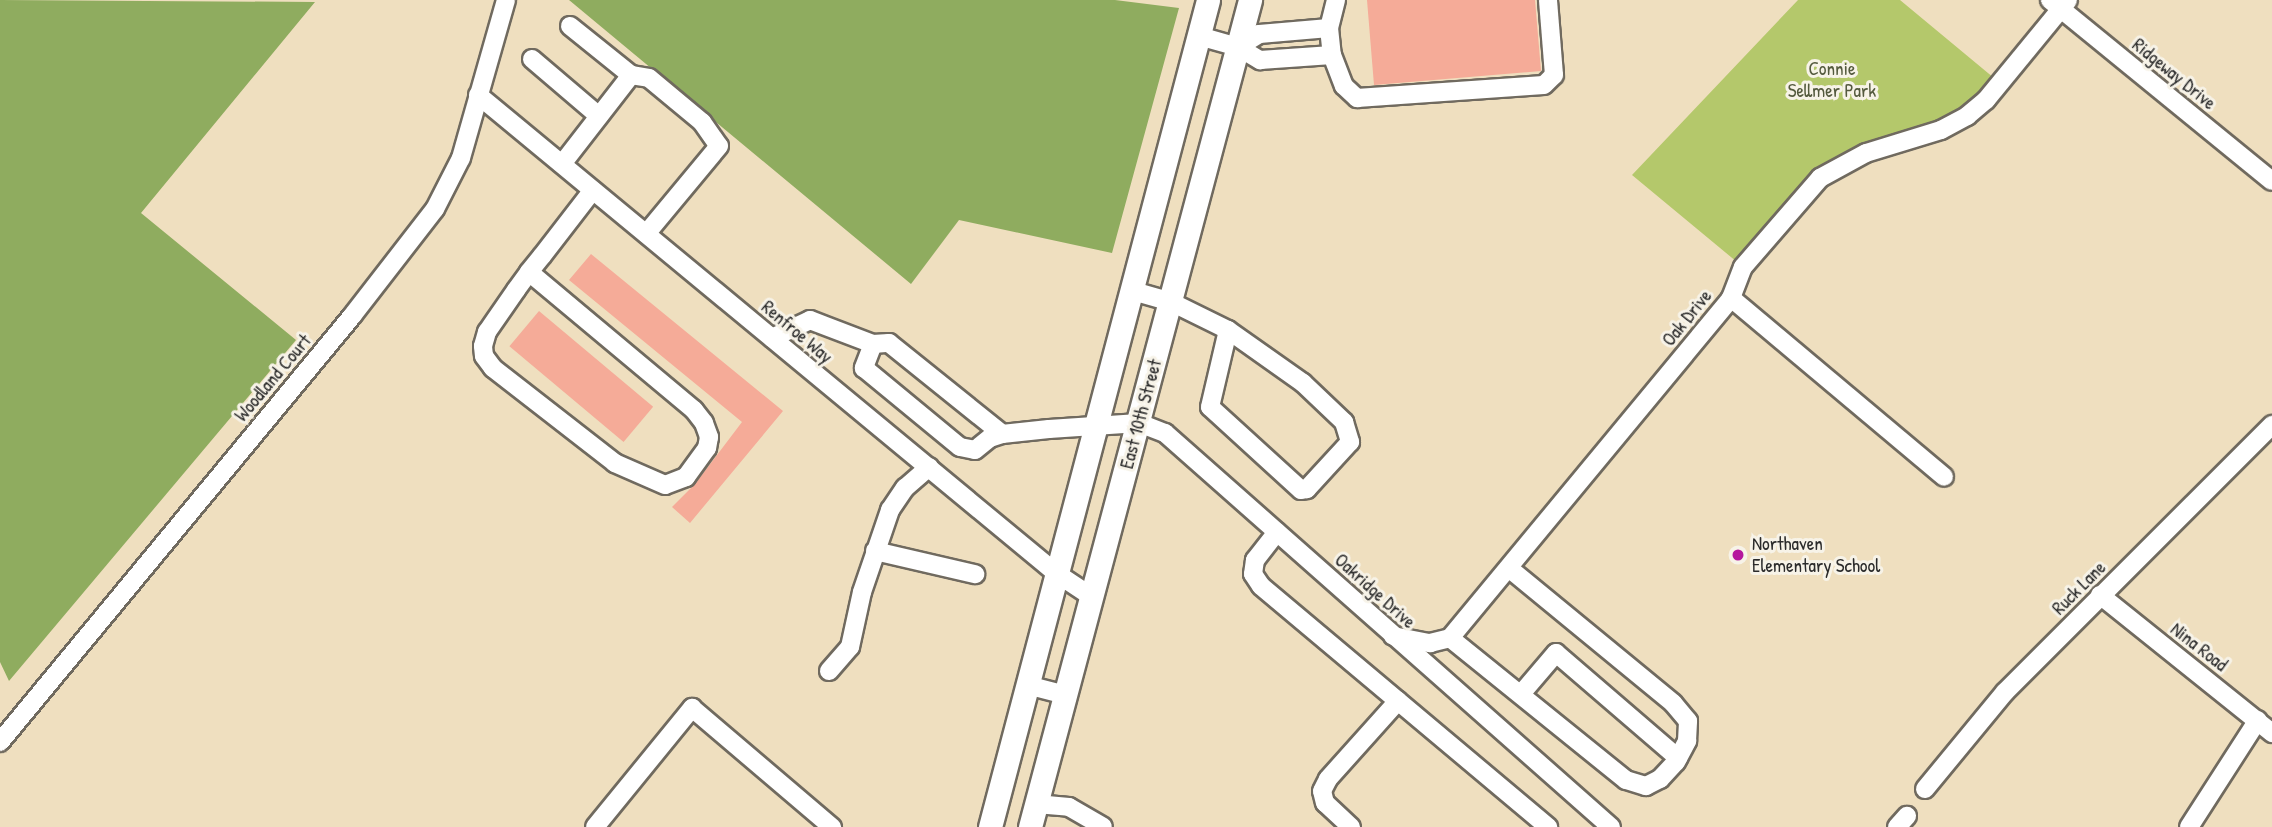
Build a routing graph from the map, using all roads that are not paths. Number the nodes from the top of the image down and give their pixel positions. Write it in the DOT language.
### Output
graph roads {
  1 [pos="506,0"];
  2 [pos="1208,0"];
  3 [pos="1250,0"];
  4 [pos="1336,0"];
  5 [pos="1548,0"];
  6 [pos="2059,3"];
  7 [pos="570,26"];
  8 [pos="1329,28"];
  9 [pos="1199,36"];
  10 [pos="1238,47"];
  11 [pos="1332,55"];
  12 [pos="532,59"];
  13 [pos="631,75"];
  14 [pos="478,95"];
  15 [pos="599,116"];
  16 [pos="562,164"];
  17 [pos="2272,181"];
  18 [pos="593,190"];
  19 [pos="646,233"];
  20 [pos="529,272"];
  21 [pos="1133,291"];
  22 [pos="1731,298"];
  23 [pos="1171,302"];
  24 [pos="1228,330"];
  25 [pos="772,338"];
  26 [pos="873,344"];
  27 [pos="1139,423"];
  28 [pos="1096,428"];
  29 [pos="1002,434"];
  30 [pos="2269,435"];
  31 [pos="929,467"];
  32 [pos="1944,477"];
  33 [pos="1277,532"];
  34 [pos="875,551"];
  35 [pos="1510,569"];
  36 [pos="1056,573"];
  37 [pos="975,574"];
  38 [pos="2100,595"];
  39 [pos="1092,597"];
  40 [pos="1394,636"];
  41 [pos="1450,638"];
  42 [pos="829,671"];
  43 [pos="1027,685"];
  44 [pos="1521,694"];
  45 [pos="1066,695"];
  46 [pos="1398,701"];
  47 [pos="2258,720"];
  48 [pos="2272,733"];
  49 [pos="0,742"];
  50 [pos="1678,758"];
  51 [pos="1925,789"];
  52 [pos="1036,804"];
  53 [pos="595,827"];
  54 [pos="832,827"];
  55 [pos="990,827"];
  56 [pos="1030,827"];
  57 [pos="1103,827"];
  58 [pos="1351,827"];
  59 [pos="1548,827"];
  60 [pos="1611,827"];
  61 [pos="2189,827"];
  1 -- 14 [label="street, Woodland Court"];
  2 -- 9 [label="main road, East 10th Street"];
  3 -- 10 [label="main road, East 10th Street"];
  4 -- 8 [label="street"];
  5 -- 11 [label="street"];
  6 -- 17 [label="street, Ridgeway Drive"];
  6 -- 22 [label="street, Oak Drive"];
  7 -- 13 [label="street"];
  8 -- 10 [label="street"];
  8 -- 11 [label="street"];
  9 -- 10 [label="street"];
  9 -- 21 [label="main road, East 10th Street"];
  10 -- 11 [label="street"];
  10 -- 23 [label="main road, East 10th Street"];
  12 -- 15 [label="street"];
  13 -- 15 [label="street"];
  13 -- 19 [label="street"];
  14 -- 16 [label="street, Renfroe Way"];
  14 -- 49 [label="street, Woodland Court"];
  15 -- 16 [label="street"];
  16 -- 18 [label="street, Renfroe Way"];
  18 -- 19 [label="street, Renfroe Way"];
  18 -- 20 [label="street"];
  19 -- 25 [label="street, Renfroe Way"];
  20 -- 20 [label="street"];
  21 -- 23 [label="street"];
  21 -- 28 [label="main road, East 10th Street"];
  22 -- 32 [label="street"];
  22 -- 35 [label="street, Oak Drive"];
  23 -- 24 [label="street"];
  23 -- 27 [label="main road, East 10th Street"];
  24 -- 24 [label="street"];
  25 -- 26 [label="street"];
  25 -- 31 [label="street, Renfroe Way"];
  26 -- 29 [label="street"];
  26 -- 29 [label="street"];
  27 -- 28 [label="street"];
  27 -- 33 [label="street, Oakridge Drive"];
  27 -- 39 [label="main road, East 10th Street"];
  28 -- 29 [label="street"];
  28 -- 36 [label="main road, East 10th Street"];
  30 -- 38 [label="street, Ruck Lane"];
  31 -- 34 [label="street"];
  31 -- 36 [label="street, Renfroe Way"];
  33 -- 40 [label="street, Oakridge Drive"];
  33 -- 46 [label="street"];
  34 -- 37 [label="street"];
  34 -- 42 [label="street"];
  35 -- 41 [label="street, Oak Drive"];
  35 -- 50 [label="street"];
  36 -- 39 [label="street, Renfroe Way"];
  36 -- 43 [label="main road, East 10th Street"];
  38 -- 47 [label="street, Nina Road"];
  38 -- 51 [label="street, Ruck Lane"];
  39 -- 45 [label="main road, East 10th Street"];
  40 -- 41 [label="street"];
  40 -- 60 [label="street, Oakridge Drive"];
  41 -- 44 [label="street"];
  43 -- 45 [label="street"];
  43 -- 55 [label="main road, East 10th Street"];
  44 -- 50 [label="street"];
  44 -- 50 [label="street"];
  45 -- 52 [label="main road, East 10th Street"];
  46 -- 58 [label="street"];
  46 -- 59 [label="street"];
  47 -- 48 [label="street, Nina Road"];
  47 -- 61 [label="street"];
  52 -- 56 [label="main road, East 10th Street"];
  52 -- 57 [label="street"];
  53 -- 54 [label="street"];
}
